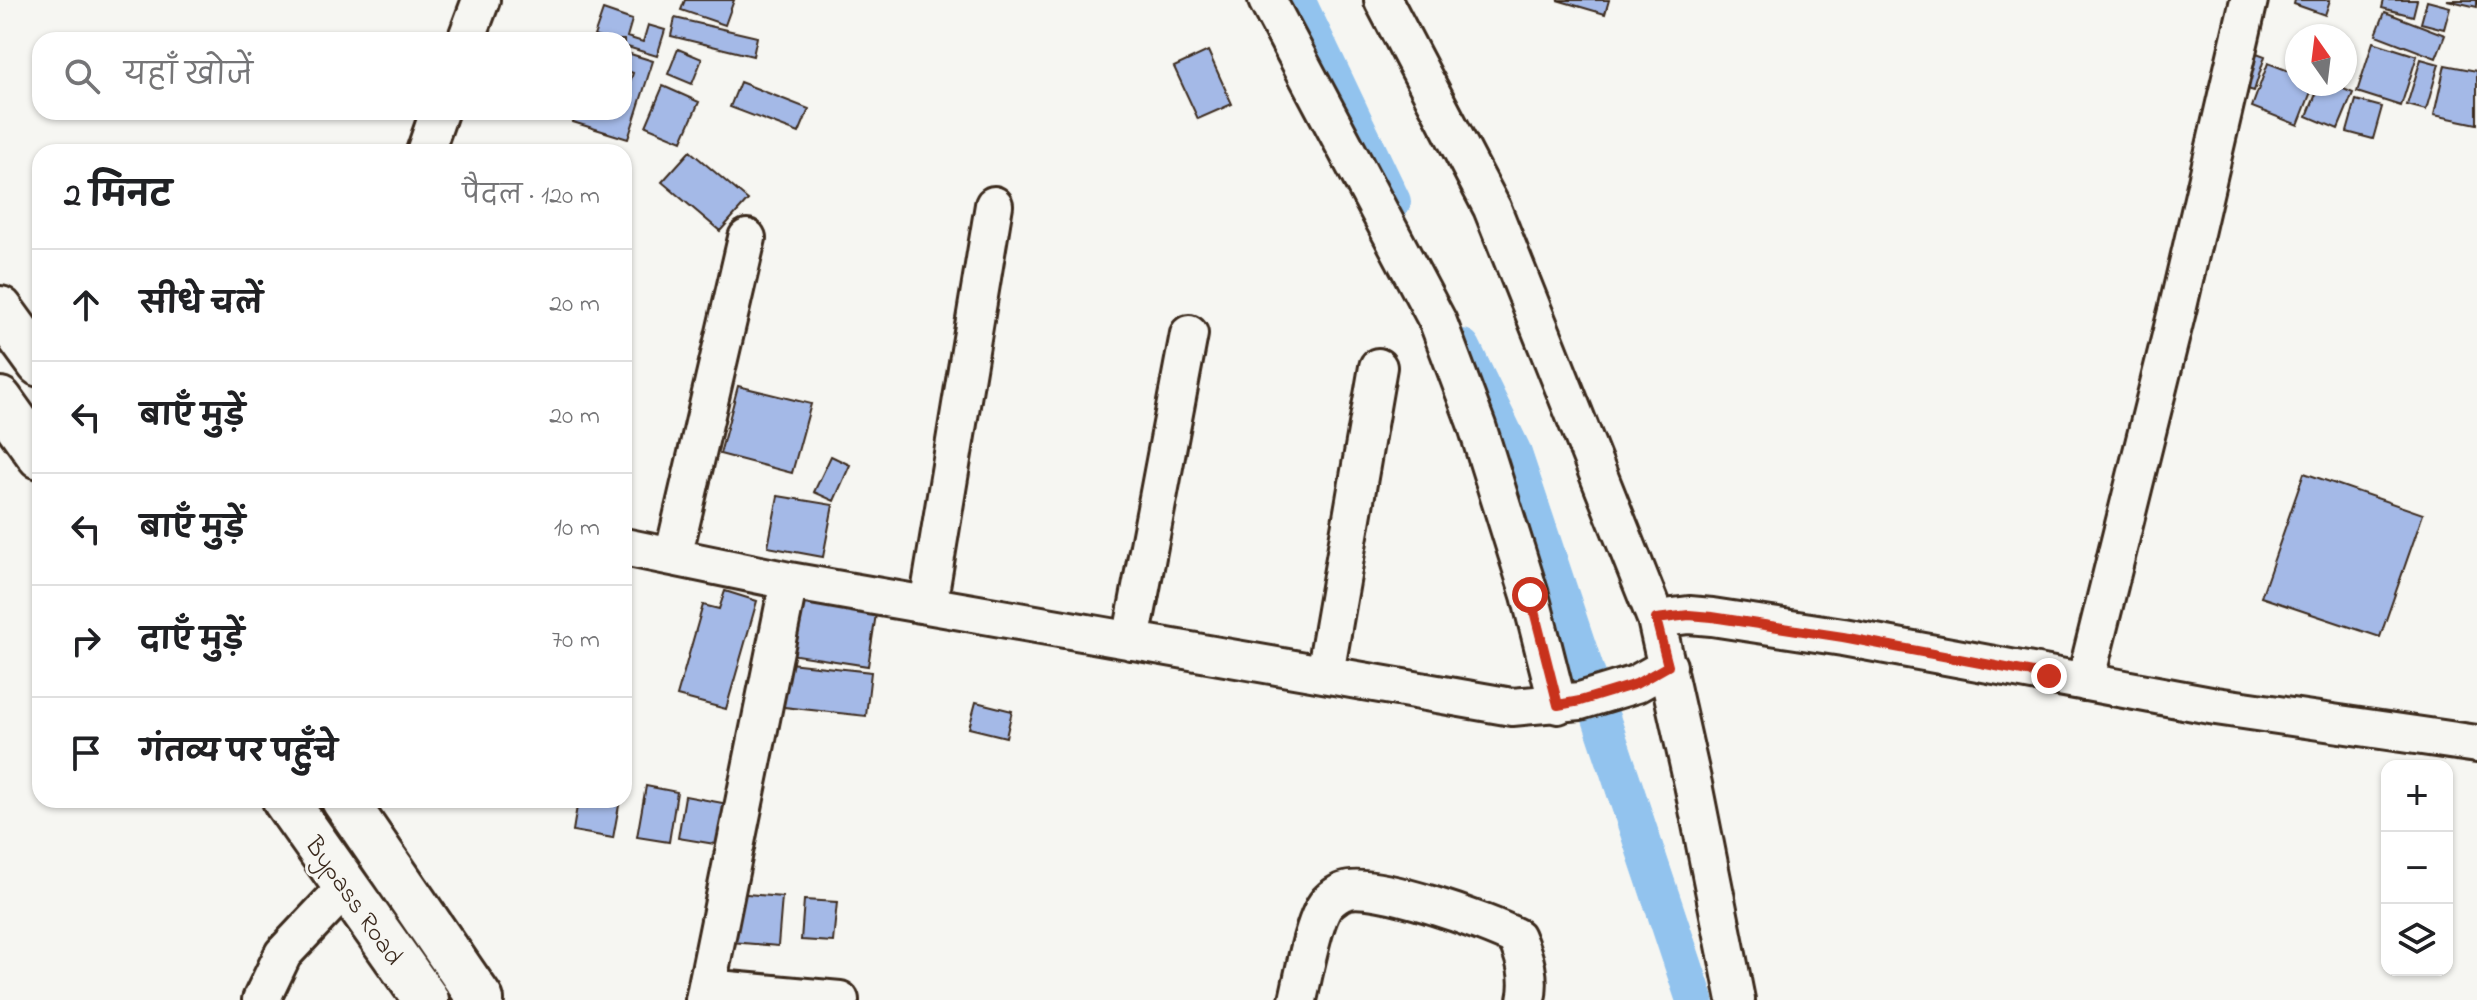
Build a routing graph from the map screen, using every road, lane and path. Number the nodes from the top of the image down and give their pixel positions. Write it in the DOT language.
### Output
graph roads {
  1 [pos="481,0"];
  2 [pos="1267,0"];
  3 [pos="1383,0"];
  4 [pos="2249,0"];
  5 [pos="469,32"];
  6 [pos="436,120"];
  7 [pos="428,144"];
  8 [pos="994,205"];
  9 [pos="747,238"];
  10 [pos="0,309"];
  11 [pos="1189,334"];
  12 [pos="32,353"];
  13 [pos="1378,367"];
  14 [pos="632,549"];
  15 [pos="673,557"];
  16 [pos="789,581"];
  17 [pos="928,605"];
  18 [pos="1656,619"];
  19 [pos="1131,641"];
  20 [pos="1668,666"];
  21 [pos="1325,674"];
  22 [pos="2085,682"];
  23 [pos="1569,703"];
  24 [pos="2477,744"];
  25 [pos="291,808"];
  26 [pos="349,808"];
  27 [pos="346,887"];
  28 [pos="706,994"];
  29 [pos="261,1000"];
  30 [pos="426,1000"];
  31 [pos="481,1000"];
  32 [pos="840,1000"];
  33 [pos="1298,1000"];
  34 [pos="1526,1000"];
  35 [pos="1736,1000"];
  1 -- 5 [label="street"];
  2 -- 23 [label="street"];
  3 -- 18 [label="street"];
  4 -- 22 [label="street"];
  6 -- 7 [label="street"];
  8 -- 17 [label="street"];
  9 -- 15 [label="street"];
  10 -- 12 [label="main road"];
  11 -- 19 [label="street"];
  13 -- 21 [label="street"];
  14 -- 15 [label="street"];
  15 -- 16 [label="street"];
  16 -- 17 [label="street"];
  16 -- 28 [label="street"];
  17 -- 19 [label="street"];
  18 -- 20 [label="street"];
  18 -- 22 [label="street"];
  19 -- 21 [label="street"];
  20 -- 23 [label="street"];
  20 -- 35 [label="street"];
  21 -- 23 [label="street"];
  22 -- 24 [label="street"];
  25 -- 27 [label="main road, Bypass Road"];
  26 -- 31 [label="main road, Bypass Road"];
  27 -- 29 [label="street"];
  27 -- 30 [label="main road, Bypass Road"];
  28 -- 32 [label="street"];
  33 -- 34 [label="street"];
}
